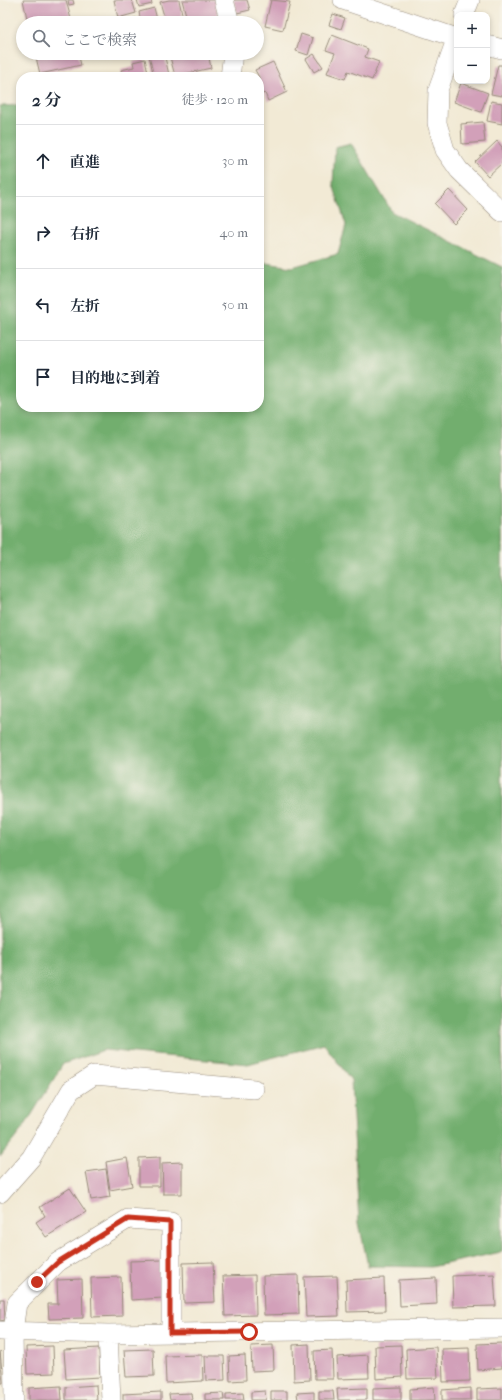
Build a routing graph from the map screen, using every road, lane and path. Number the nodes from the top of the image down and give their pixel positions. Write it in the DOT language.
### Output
graph roads {
  1 [pos="224,0"];
  2 [pos="343,0"];
  3 [pos="470,0"];
  4 [pos="465,12"];
  5 [pos="228,16"];
  6 [pos="454,37"];
  7 [pos="454,46"];
  8 [pos="490,46"];
  9 [pos="502,49"];
  10 [pos="232,60"];
  11 [pos="231,72"];
  12 [pos="502,212"];
  13 [pos="254,1089"];
  14 [pos="0,1193"];
  15 [pos="502,1328"];
  16 [pos="6,1331"];
  17 [pos="170,1333"];
  18 [pos="108,1334"];
  19 [pos="14,1400"];
  20 [pos="111,1400"];
  1 -- 5 [label="street"];
  2 -- 6 [label="street"];
  3 -- 4 [label="street"];
  7 -- 12 [label="street"];
  8 -- 9 [label="street"];
  10 -- 11 [label="street"];
  13 -- 14 [label="street"];
  15 -- 17 [label="street"];
  16 -- 17 [label="street"];
  16 -- 18 [label="street"];
  16 -- 19 [label="street"];
  17 -- 18 [label="street"];
  18 -- 20 [label="street"];
}
